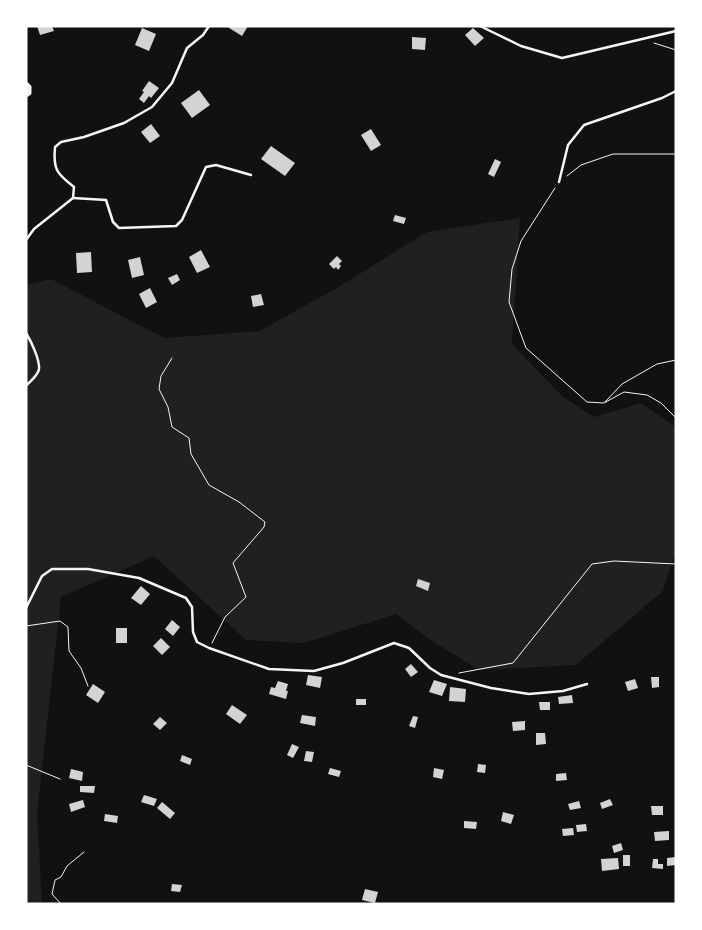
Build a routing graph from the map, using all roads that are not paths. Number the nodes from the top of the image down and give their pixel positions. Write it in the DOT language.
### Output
graph roads {
  1 [pos="209,26"];
  2 [pos="480,26"];
  3 [pos="676,31"];
  4 [pos="26,84"];
  5 [pos="676,90"];
  6 [pos="26,95"];
  7 [pos="250,175"];
  8 [pos="559,182"];
  9 [pos="73,198"];
  10 [pos="26,240"];
  11 [pos="26,333"];
  12 [pos="26,386"];
  13 [pos="26,608"];
  14 [pos="587,684"];
  1 -- 9 [label="lane"];
  2 -- 3 [label="lane"];
  4 -- 6 [label="street"];
  5 -- 8 [label="lane"];
  7 -- 9 [label="lane"];
  9 -- 10 [label="lane"];
  11 -- 12 [label="lane"];
  13 -- 14 [label="lane"];
}
